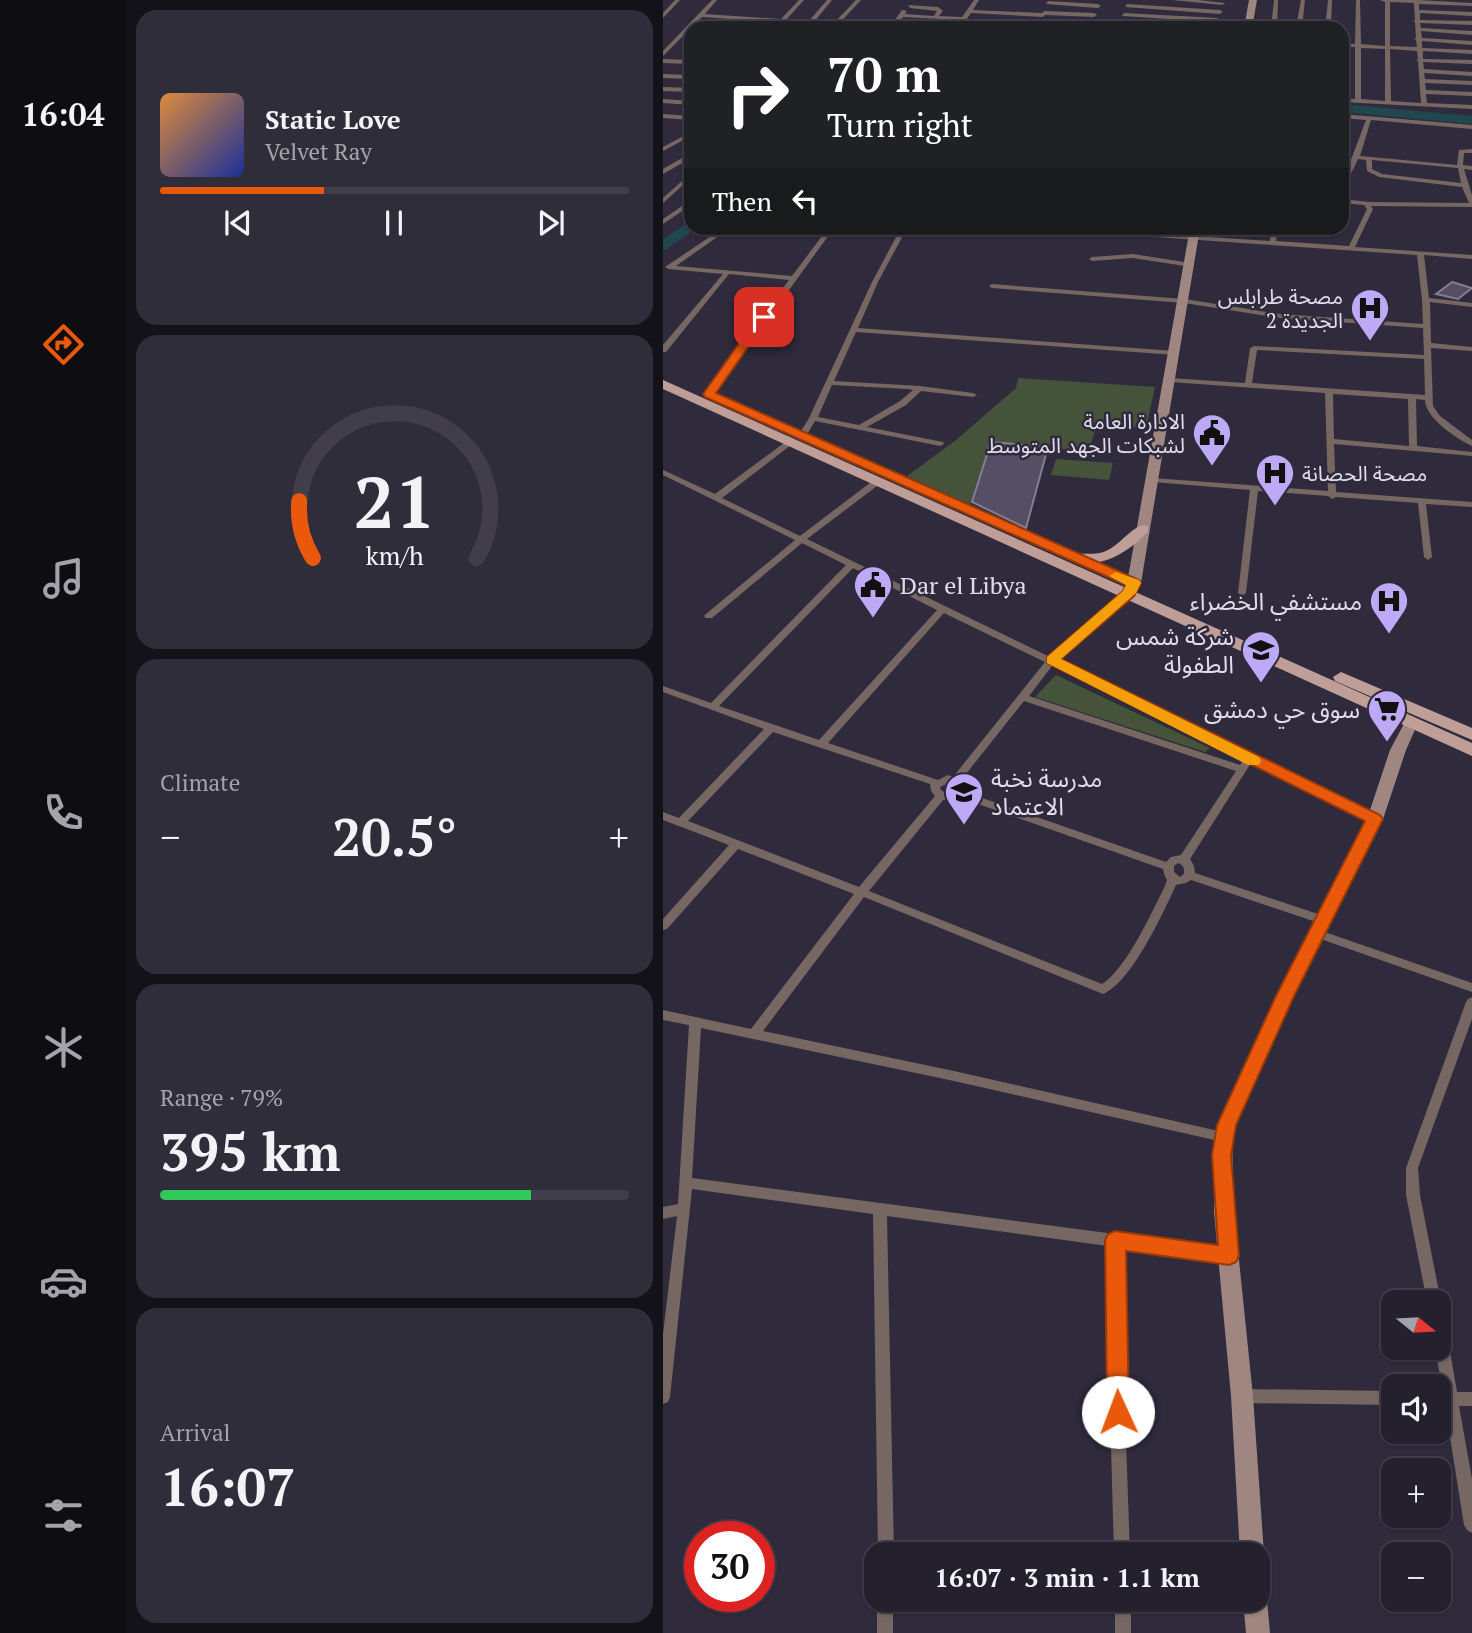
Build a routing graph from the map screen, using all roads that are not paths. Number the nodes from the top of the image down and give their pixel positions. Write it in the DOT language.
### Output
graph roads {
  1 [pos="678,0"];
  2 [pos="714,0"];
  3 [pos="802,0"];
  4 [pos="830,0"];
  5 [pos="859,0"];
  6 [pos="917,0"];
  7 [pos="969,0"];
  8 [pos="977,0"];
  9 [pos="1174,0"];
  10 [pos="1253,0"];
  11 [pos="1276,0"];
  12 [pos="1303,0"];
  13 [pos="1330,0"];
  14 [pos="1358,0"];
  15 [pos="1386,0"];
  16 [pos="1222,1"];
  17 [pos="1416,1"];
  18 [pos="1049,2"];
  19 [pos="1445,2"];
  20 [pos="1100,3"];
  21 [pos="1128,3"];
  22 [pos="1472,5"];
  23 [pos="910,6"];
  24 [pos="1010,7"];
  25 [pos="968,11"];
  26 [pos="1416,11"];
  27 [pos="1220,12"];
  28 [pos="1006,13"];
  29 [pos="1472,14"];
  30 [pos="701,15"];
  31 [pos="901,15"];
  32 [pos="1094,15"];
  33 [pos="1124,15"];
  34 [pos="663,16"];
  35 [pos="936,17"];
  36 [pos="962,19"];
  37 [pos="1217,20"];
  38 [pos="695,21"];
  39 [pos="782,21"];
  40 [pos="812,21"];
  41 [pos="840,21"];
  42 [pos="897,21"];
  43 [pos="965,21"];
  44 [pos="1037,21"];
  45 [pos="1041,21"];
  46 [pos="1049,21"];
  47 [pos="1089,21"];
  48 [pos="1123,21"];
  49 [pos="1249,21"];
  50 [pos="1274,21"];
  51 [pos="1300,21"];
  52 [pos="1328,21"];
  53 [pos="1416,21"];
  54 [pos="1472,23"];
  55 [pos="1418,29"];
  56 [pos="684,32"];
  57 [pos="1472,33"];
  58 [pos="1417,39"];
  59 [pos="1472,43"];
  60 [pos="1349,45"];
  61 [pos="1359,46"];
  62 [pos="1387,47"];
  63 [pos="1418,49"];
  64 [pos="1472,52"];
  65 [pos="663,54"];
  66 [pos="1419,60"];
  67 [pos="663,61"];
  68 [pos="684,62"];
  69 [pos="1472,62"];
  70 [pos="1421,71"];
  71 [pos="1472,74"];
  72 [pos="663,76"];
  73 [pos="684,77"];
  74 [pos="1422,81"];
  75 [pos="1472,83"];
  76 [pos="663,89"];
  77 [pos="684,90"];
  78 [pos="1422,92"];
  79 [pos="1472,94"];
  80 [pos="1349,100"];
  81 [pos="663,101"];
  82 [pos="1358,101"];
  83 [pos="684,102"];
  84 [pos="1388,102"];
  85 [pos="1424,104"];
  86 [pos="1472,107"];
  87 [pos="666,116"];
  88 [pos="684,117"];
  89 [pos="1349,117"];
  90 [pos="1369,119"];
  91 [pos="663,124"];
  92 [pos="1472,127"];
  93 [pos="684,138"];
  94 [pos="671,145"];
  95 [pos="663,149"];
  96 [pos="684,150"];
  97 [pos="1472,151"];
  98 [pos="684,157"];
  99 [pos="1356,157"];
  100 [pos="1369,159"];
  101 [pos="1460,167"];
  102 [pos="1472,168"];
  103 [pos="663,172"];
  104 [pos="1349,172"];
  105 [pos="684,181"];
  106 [pos="1468,189"];
  107 [pos="663,201"];
  108 [pos="1349,202"];
  109 [pos="684,203"];
  110 [pos="1368,204"];
  111 [pos="1472,204"];
  112 [pos="684,207"];
  113 [pos="664,220"];
  114 [pos="717,235"];
  115 [pos="826,235"];
  116 [pos="900,235"];
  117 [pos="1194,235"];
  118 [pos="1214,235"];
  119 [pos="1274,235"];
  120 [pos="1273,244"];
  121 [pos="1351,248"];
  122 [pos="1420,253"];
  123 [pos="1472,257"];
  124 [pos="1092,259"];
  125 [pos="1191,265"];
  126 [pos="666,270"];
  127 [pos="727,273"];
  128 [pos="792,278"];
  129 [pos="992,286"];
  130 [pos="1426,300"];
  131 [pos="1184,301"];
  132 [pos="1472,305"];
  133 [pos="1427,326"];
  134 [pos="854,330"];
  135 [pos="1427,345"];
  136 [pos="1472,349"];
  137 [pos="663,350"];
  138 [pos="1175,354"];
  139 [pos="1426,357"];
  140 [pos="664,378"];
  141 [pos="1170,380"];
  142 [pos="829,383"];
  143 [pos="1248,385"];
  144 [pos="920,388"];
  145 [pos="1329,391"];
  146 [pos="709,394"];
  147 [pos="973,395"];
  148 [pos="1412,398"];
  149 [pos="1428,398"];
  150 [pos="812,418"];
  151 [pos="861,427"];
  152 [pos="796,439"];
  153 [pos="1332,441"];
  154 [pos="940,444"];
  155 [pos="1472,444"];
  156 [pos="1413,448"];
  157 [pos="1472,454"];
  158 [pos="663,472"];
  159 [pos="1153,480"];
  160 [pos="878,481"];
  161 [pos="1254,489"];
  162 [pos="1332,496"];
  163 [pos="715,498"];
  164 [pos="1422,502"];
  165 [pos="1472,505"];
  166 [pos="1143,529"];
  167 [pos="800,540"];
  168 [pos="1428,557"];
  169 [pos="1075,558"];
  170 [pos="851,565"];
  171 [pos="1132,588"];
  172 [pos="1242,593"];
  173 [pos="943,609"];
  174 [pos="709,617"];
  175 [pos="1052,660"];
  176 [pos="663,689"];
  177 [pos="1022,697"];
  178 [pos="712,707"];
  179 [pos="1411,723"];
  180 [pos="771,728"];
  181 [pos="1472,735"];
  182 [pos="822,743"];
  183 [pos="1472,750"];
  184 [pos="1249,759"];
  185 [pos="1242,769"];
  186 [pos="956,780"];
  187 [pos="937,783"];
  188 [pos="957,793"];
  189 [pos="941,796"];
  190 [pos="663,816"];
  191 [pos="1375,819"];
  192 [pos="680,823"];
  193 [pos="736,844"];
  194 [pos="1183,861"];
  195 [pos="1167,866"];
  196 [pos="1190,875"];
  197 [pos="1174,878"];
  198 [pos="862,892"];
  199 [pos="663,926"];
  200 [pos="1320,926"];
  201 [pos="1472,988"];
  202 [pos="1472,1002"];
  203 [pos="663,1015"];
  204 [pos="695,1021"];
  205 [pos="753,1035"];
  206 [pos="1223,1137"];
  207 [pos="686,1183"];
  208 [pos="684,1209"];
  209 [pos="879,1210"];
  210 [pos="663,1213"];
  211 [pos="1115,1240"];
  212 [pos="1229,1256"];
  213 [pos="1432,1290"];
  214 [pos="1242,1396"];
  215 [pos="663,1397"];
  216 [pos="1381,1398"];
  217 [pos="1451,1399"];
  218 [pos="1472,1399"];
  219 [pos="1451,1427"];
  220 [pos="1472,1525"];
  221 [pos="886,1542"];
  222 [pos="1122,1542"];
  223 [pos="1251,1542"];
  224 [pos="885,1612"];
  225 [pos="1123,1612"];
  226 [pos="1256,1612"];
  227 [pos="885,1633"];
  228 [pos="1123,1633"];
  229 [pos="1258,1633"];
  1 -- 34 [label="street"];
  2 -- 30 [label="street"];
  3 -- 39 [label="street"];
  4 -- 40 [label="street"];
  5 -- 41 [label="street"];
  6 -- 23 [label="street"];
  7 -- 8 [label="street"];
  8 -- 25 [label="street"];
  9 -- 16 [label="street"];
  10 -- 49 [label="street"];
  11 -- 50 [label="street"];
  12 -- 51 [label="street"];
  13 -- 52 [label="street"];
  14 -- 61 [label="street"];
  15 -- 17 [label="street"];
  15 -- 62 [label="street"];
  16 -- 27 [label="street"];
  17 -- 19 [label="street"];
  17 -- 26 [label="street"];
  18 -- 20 [label="street"];
  18 -- 45 [label="street"];
  19 -- 22 [label="street"];
  20 -- 32 [label="street"];
  21 -- 27 [label="street"];
  21 -- 33 [label="street"];
  23 -- 31 [label="street"];
  23 -- 35 [label="street"];
  24 -- 28 [label="street"];
  25 -- 28 [label="street"];
  25 -- 36 [label="street"];
  26 -- 29 [label="street"];
  26 -- 53 [label="street"];
  27 -- 37 [label="street"];
  28 -- 44 [label="street"];
  30 -- 38 [label="street"];
  30 -- 39 [label="street"];
  31 -- 35 [label="street"];
  31 -- 42 [label="street"];
  32 -- 46 [label="street"];
  32 -- 47 [label="street"];
  33 -- 37 [label="street"];
  33 -- 48 [label="street"];
  35 -- 36 [label="street"];
  36 -- 43 [label="street"];
  53 -- 54 [label="street"];
  53 -- 55 [label="street"];
  55 -- 57 [label="street"];
  55 -- 58 [label="street"];
  56 -- 65 [label="street"];
  58 -- 59 [label="street"];
  58 -- 63 [label="street"];
  60 -- 61 [label="street"];
  61 -- 62 [label="street"];
  61 -- 82 [label="street"];
  62 -- 63 [label="street"];
  62 -- 84 [label="street"];
  63 -- 64 [label="street"];
  63 -- 66 [label="street"];
  66 -- 69 [label="street"];
  66 -- 70 [label="street"];
  67 -- 68 [label="street"];
  70 -- 71 [label="street"];
  70 -- 74 [label="street"];
  72 -- 73 [label="street"];
  74 -- 75 [label="street"];
  74 -- 78 [label="street"];
  76 -- 77 [label="street"];
  78 -- 79 [label="street"];
  78 -- 85 [label="street"];
  80 -- 82 [label="street"];
  81 -- 83 [label="street"];
  82 -- 84 [label="street"];
  84 -- 85 [label="street"];
  85 -- 86 [label="street"];
  87 -- 88 [label="street"];
  87 -- 91 [label="street"];
  89 -- 90 [label="street"];
  90 -- 92 [label="street"];
  90 -- 99 [label="street"];
  93 -- 94 [label="street"];
  94 -- 95 [label="street"];
  94 -- 96 [label="street"];
  97 -- 101 [label="street"];
  98 -- 103 [label="street"];
  99 -- 100 [label="street"];
  99 -- 104 [label="street"];
  100 -- 101 [label="street"];
  100 -- 106 [label="street"];
  101 -- 102 [label="street"];
  101 -- 106 [label="street"];
  105 -- 107 [label="street"];
  106 -- 111 [label="street"];
  107 -- 109 [label="street"];
  108 -- 110 [label="street"];
  110 -- 111 [label="street"];
  110 -- 121 [label="street"];
  112 -- 113 [label="street"];
  114 -- 126 [label="street"];
  115 -- 128 [label="street"];
  116 -- 134 [label="street"];
  117 -- 125 [label="street"];
  118 -- 120 [label="street"];
  119 -- 120 [label="street"];
  120 -- 121 [label="street"];
  121 -- 122 [label="street"];
  122 -- 123 [label="street"];
  122 -- 130 [label="street"];
  124 -- 125 [label="street"];
  125 -- 131 [label="street"];
  126 -- 127 [label="street"];
  127 -- 128 [label="street"];
  127 -- 137 [label="street"];
  128 -- 146 [label="street"];
  129 -- 131 [label="street"];
  130 -- 132 [label="street"];
  130 -- 133 [label="street"];
  131 -- 133 [label="street"];
  131 -- 138 [label="street"];
  133 -- 135 [label="street"];
  134 -- 138 [label="street"];
  134 -- 142 [label="street"];
  135 -- 136 [label="street"];
  135 -- 139 [label="street"];
  138 -- 141 [label="street"];
  139 -- 143 [label="street"];
  139 -- 149 [label="street"];
  140 -- 146 [label="main road"];
  140 -- 152 [label="main road"];
  141 -- 143 [label="street"];
  141 -- 159 [label="street"];
  142 -- 144 [label="street"];
  142 -- 150 [label="street"];
  143 -- 145 [label="street"];
  144 -- 147 [label="street"];
  144 -- 151 [label="street"];
  145 -- 148 [label="street"];
  145 -- 153 [label="street"];
  146 -- 152 [label="main road"];
  148 -- 149 [label="street"];
  148 -- 156 [label="street"];
  149 -- 155 [label="street"];
  150 -- 151 [label="street"];
  150 -- 152 [label="street"];
  151 -- 154 [label="street"];
  152 -- 160 [label="main road"];
  152 -- 163 [label="street"];
  152 -- 169 [label="main road"];
  153 -- 156 [label="street"];
  153 -- 162 [label="street"];
  156 -- 157 [label="street"];
  158 -- 163 [label="street"];
  159 -- 161 [label="street"];
  159 -- 166 [label="street"];
  160 -- 167 [label="street"];
  160 -- 171 [label="main road"];
  161 -- 162 [label="street"];
  161 -- 172 [label="street"];
  162 -- 164 [label="street"];
  163 -- 167 [label="street"];
  164 -- 165 [label="street"];
  164 -- 168 [label="street"];
  166 -- 169 [label="main road"];
  166 -- 171 [label="street"];
  167 -- 170 [label="street"];
  167 -- 174 [label="street"];
  169 -- 171 [label="main road"];
  170 -- 173 [label="street"];
  170 -- 178 [label="street"];
  171 -- 175 [label="street"];
  171 -- 179 [label="main road"];
  171 -- 181 [label="main road"];
  173 -- 175 [label="street"];
  173 -- 182 [label="street"];
  175 -- 177 [label="street"];
  175 -- 184 [label="street"];
  176 -- 178 [label="street"];
  177 -- 185 [label="street"];
  177 -- 186 [label="street"];
  178 -- 180 [label="street"];
  179 -- 183 [label="main road"];
  179 -- 191 [label="street"];
  180 -- 182 [label="street"];
  180 -- 192 [label="street"];
  182 -- 187 [label="street"];
  184 -- 185 [label="street"];
  184 -- 191 [label="street"];
  185 -- 194 [label="street"];
  186 -- 187 [label="street"];
  186 -- 188 [label="street"];
  187 -- 189 [label="street"];
  188 -- 189 [label="street"];
  188 -- 195 [label="street"];
  189 -- 198 [label="street"];
  190 -- 192 [label="street"];
  191 -- 200 [label="street"];
  192 -- 193 [label="street"];
  193 -- 198 [label="street"];
  193 -- 199 [label="street"];
  194 -- 195 [label="street"];
  194 -- 196 [label="street"];
  195 -- 197 [label="street"];
  196 -- 197 [label="street"];
  196 -- 200 [label="street"];
  197 -- 198 [label="street"];
  198 -- 205 [label="street"];
  200 -- 201 [label="street"];
  200 -- 206 [label="street"];
  202 -- 213 [label="street"];
  203 -- 204 [label="street"];
  204 -- 205 [label="street"];
  204 -- 207 [label="street"];
  205 -- 206 [label="street"];
  206 -- 212 [label="street"];
  207 -- 208 [label="street"];
  207 -- 209 [label="street"];
  208 -- 210 [label="street"];
  208 -- 215 [label="street"];
  209 -- 211 [label="street"];
  209 -- 221 [label="street"];
  211 -- 212 [label="street"];
  211 -- 222 [label="street"];
  212 -- 214 [label="street"];
  214 -- 216 [label="street"];
  214 -- 223 [label="street"];
  217 -- 218 [label="street"];
  219 -- 220 [label="street"];
  224 -- 227 [label="street"];
  225 -- 228 [label="street"];
  226 -- 229 [label="street"];
}
